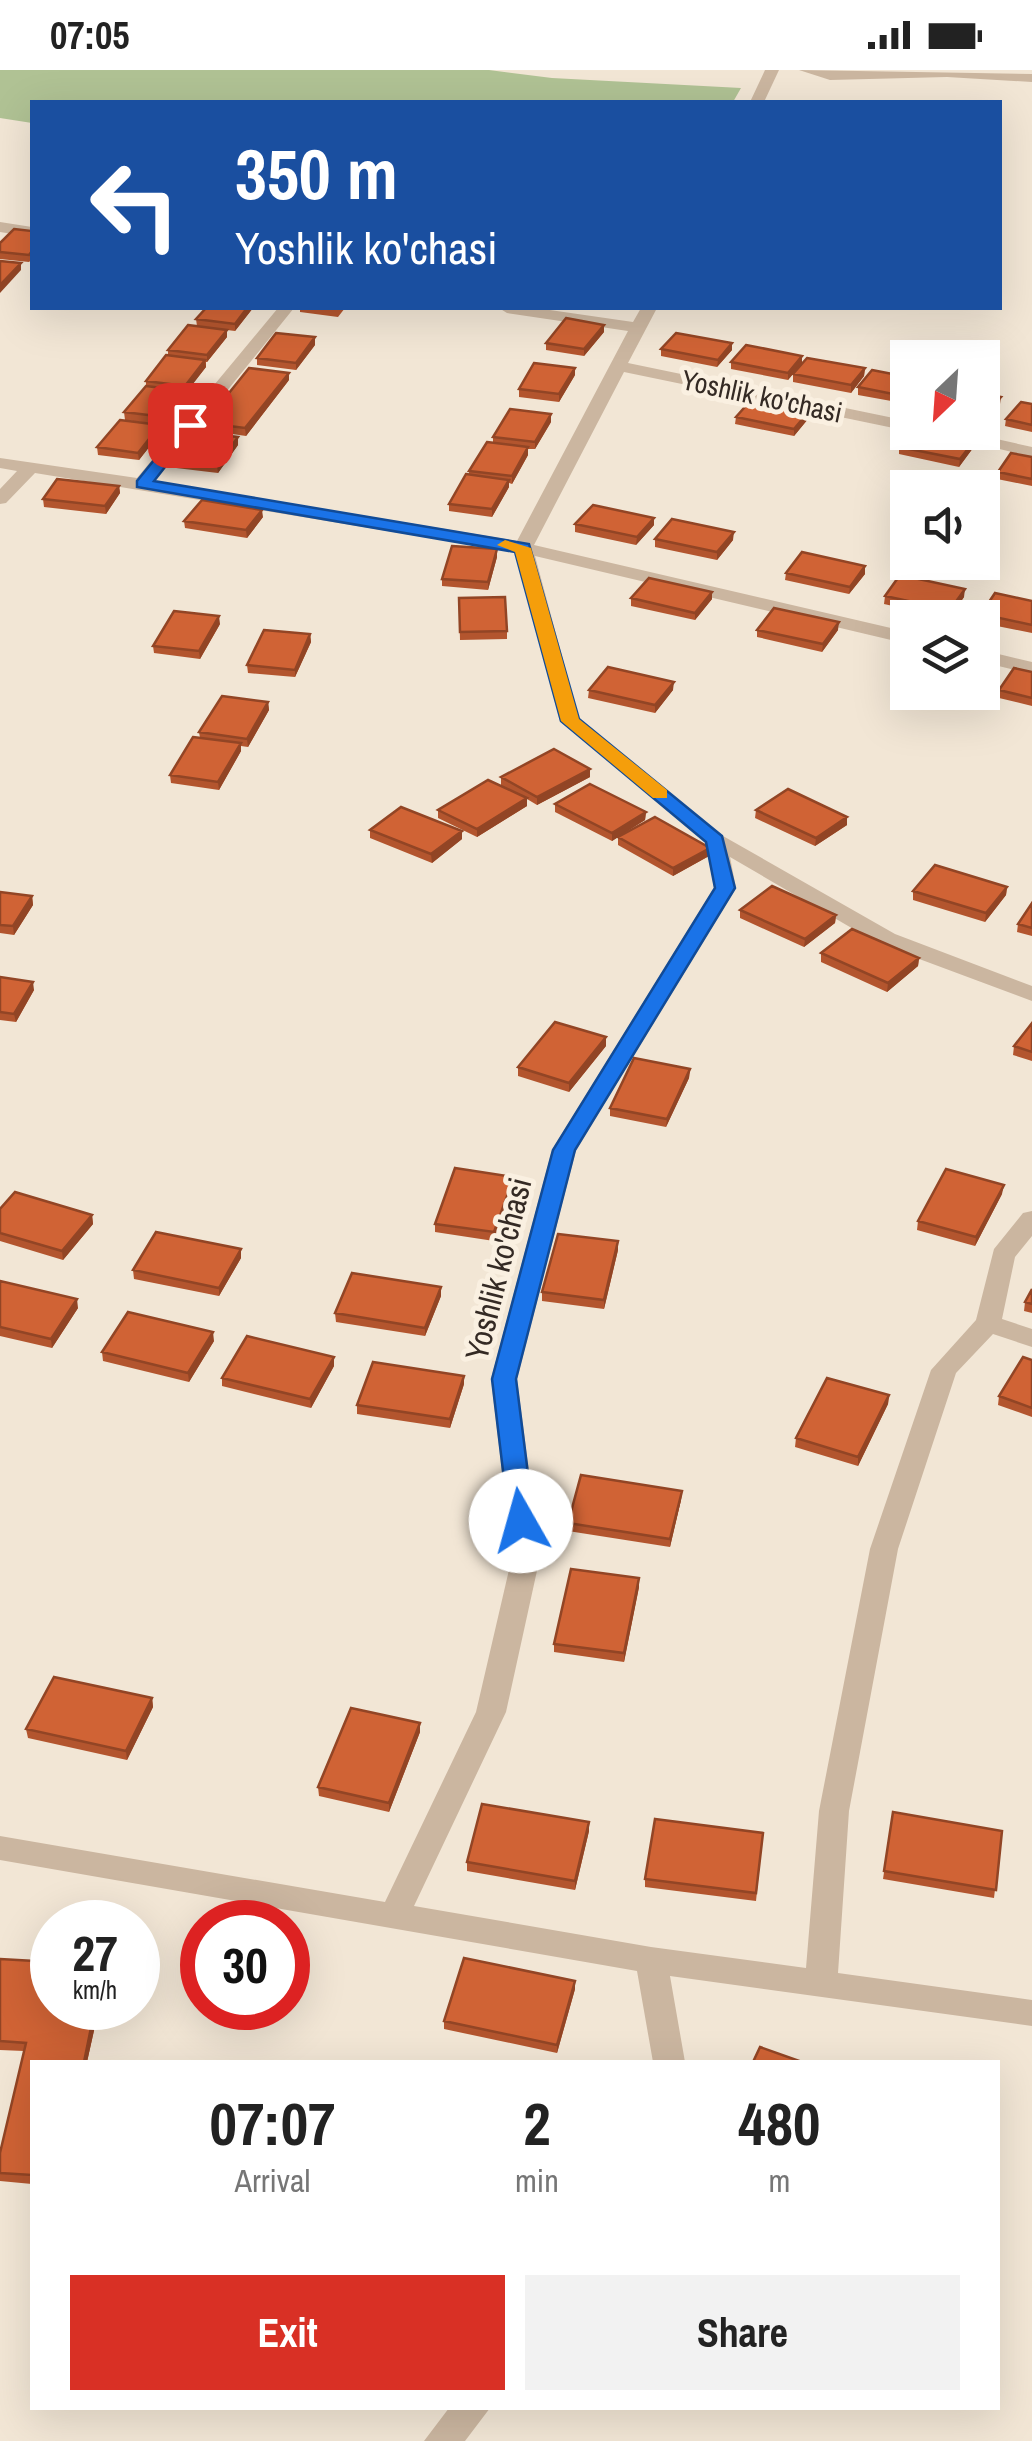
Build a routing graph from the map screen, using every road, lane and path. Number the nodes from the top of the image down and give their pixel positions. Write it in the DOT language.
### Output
graph roads {
  1 [pos="772,70"];
  2 [pos="806,70"];
  3 [pos="1032,78"];
  4 [pos="758,100"];
  5 [pos="0,227"];
  6 [pos="30,232"];
  7 [pos="284,310"];
  8 [pos="520,310"];
  9 [pos="648,310"];
  10 [pos="638,328"];
  11 [pos="617,366"];
  12 [pos="890,422"];
  13 [pos="1000,445"];
  14 [pos="1032,452"];
  15 [pos="0,462"];
  16 [pos="32,468"];
  17 [pos="142,484"];
  18 [pos="0,498"];
  19 [pos="523,548"];
  20 [pos="890,634"];
  21 [pos="1000,660"];
  22 [pos="1032,668"];
  23 [pos="716,840"];
  24 [pos="1032,994"];
  25 [pos="1032,1219"];
  26 [pos="988,1323"];
  27 [pos="1032,1338"];
  28 [pos="0,1848"];
  29 [pos="394,1916"];
  30 [pos="650,1960"];
  31 [pos="821,1984"];
  32 [pos="1032,2013"];
  33 [pos="669,2060"];
  34 [pos="470,2410"];
  35 [pos="442,2441"];
  1 -- 4 [label="street"];
  2 -- 3 [label="street"];
  5 -- 6 [label="street"];
  7 -- 17 [label="street"];
  8 -- 10 [label="street"];
  9 -- 10 [label="street"];
  10 -- 11 [label="street"];
  11 -- 12 [label="street, Yoshlik ko'chasi"];
  11 -- 19 [label="street"];
  13 -- 14 [label="street"];
  15 -- 16 [label="street"];
  16 -- 17 [label="street"];
  16 -- 18 [label="street"];
  17 -- 19 [label="street"];
  19 -- 20 [label="street"];
  19 -- 23 [label="street"];
  21 -- 22 [label="street"];
  23 -- 24 [label="street"];
  23 -- 29 [label="street, Yoshlik ko'chasi"];
  25 -- 26 [label="street"];
  26 -- 27 [label="street"];
  26 -- 31 [label="street"];
  28 -- 29 [label="street"];
  29 -- 30 [label="street"];
  30 -- 31 [label="street"];
  30 -- 33 [label="street"];
  31 -- 32 [label="street"];
  34 -- 35 [label="street"];
}
